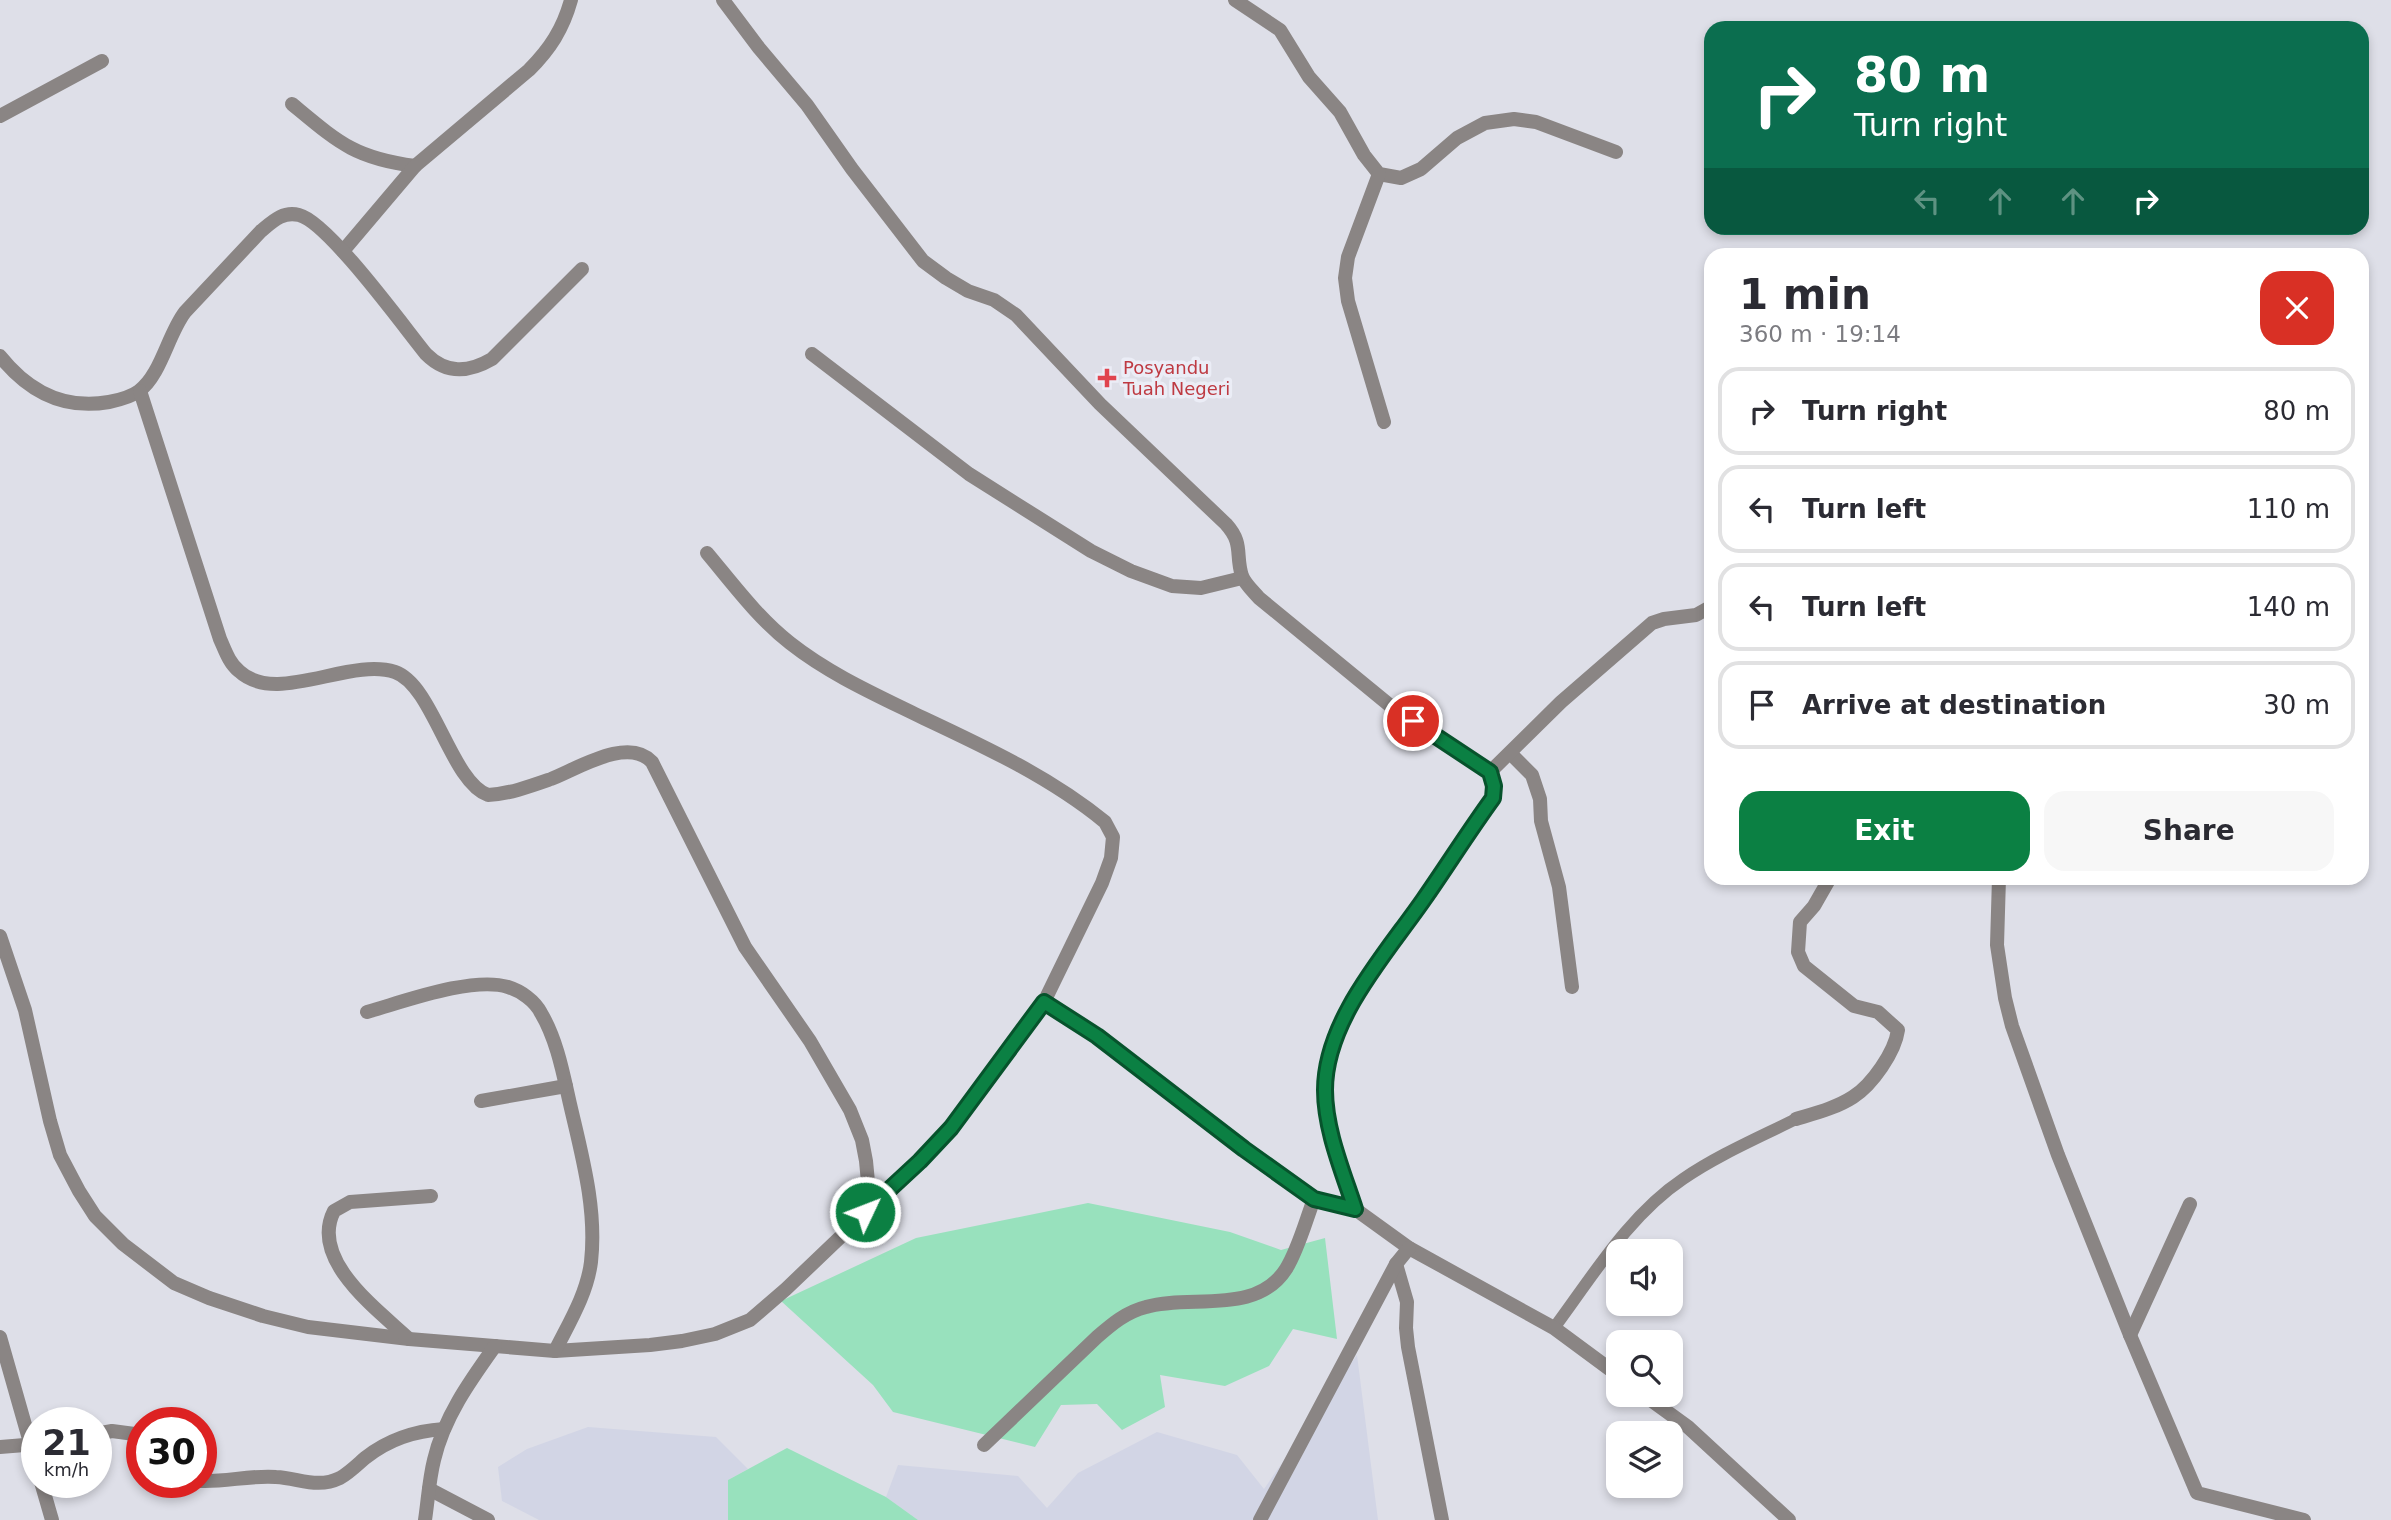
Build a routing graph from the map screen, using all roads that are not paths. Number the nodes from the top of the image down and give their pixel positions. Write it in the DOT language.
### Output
graph roads {
  1 [pos="571,0"];
  2 [pos="723,0"];
  3 [pos="1234,0"];
  4 [pos="102,61"];
  5 [pos="292,104"];
  6 [pos="0,116"];
  7 [pos="1616,152"];
  8 [pos="415,166"];
  9 [pos="1380,174"];
  10 [pos="343,251"];
  11 [pos="582,269"];
  12 [pos="812,354"];
  13 [pos="0,356"];
  14 [pos="140,391"];
  15 [pos="1384,422"];
  16 [pos="707,553"];
  17 [pos="1242,578"];
  18 [pos="1704,610"];
  19 [pos="1511,754"];
  20 [pos="1490,772"];
  21 [pos="1825,885"];
  22 [pos="1999,885"];
  23 [pos="0,936"];
  24 [pos="1572,987"];
  25 [pos="1044,1002"];
  26 [pos="368,1012"];
  27 [pos="566,1086"];
  28 [pos="481,1101"];
  29 [pos="1796,1119"];
  30 [pos="431,1196"];
  31 [pos="1314,1199"];
  32 [pos="2190,1204"];
  33 [pos="1355,1209"];
  34 [pos="865,1212"];
  35 [pos="1409,1248"];
  36 [pos="1396,1264"];
  37 [pos="1554,1328"];
  38 [pos="2130,1335"];
  39 [pos="0,1337"];
  40 [pos="409,1339"];
  41 [pos="495,1346"];
  42 [pos="555,1351"];
  43 [pos="1606,1366"];
  44 [pos="22,1407"];
  45 [pos="1660,1407"];
  46 [pos="444,1429"];
  47 [pos="21,1445"];
  48 [pos="984,1445"];
  49 [pos="0,1447"];
  50 [pos="217,1480"];
  51 [pos="429,1489"];
  52 [pos="46,1498"];
  53 [pos="52,1520"];
  54 [pos="425,1520"];
  55 [pos="488,1520"];
  56 [pos="1260,1520"];
  57 [pos="1442,1520"];
  58 [pos="1789,1520"];
  59 [pos="2304,1520"];
  1 -- 8 [label="street"];
  2 -- 17 [label="street"];
  3 -- 9 [label="street"];
  4 -- 6 [label="street"];
  5 -- 8 [label="street"];
  7 -- 9 [label="street"];
  8 -- 10 [label="street"];
  9 -- 15 [label="street"];
  10 -- 11 [label="street"];
  10 -- 14 [label="street"];
  12 -- 17 [label="street"];
  13 -- 14 [label="street"];
  14 -- 34 [label="street"];
  16 -- 25 [label="street"];
  17 -- 20 [label="street"];
  18 -- 19 [label="street"];
  19 -- 20 [label="street"];
  19 -- 24 [label="street"];
  20 -- 33 [label="street"];
  21 -- 29 [label="street"];
  22 -- 38 [label="street"];
  23 -- 40 [label="street"];
  25 -- 31 [label="street"];
  25 -- 34 [label="street"];
  26 -- 27 [label="street"];
  27 -- 28 [label="street"];
  27 -- 42 [label="street"];
  29 -- 37 [label="lane"];
  30 -- 40 [label="street"];
  31 -- 33 [label="street"];
  31 -- 48 [label="street"];
  32 -- 38 [label="street"];
  33 -- 35 [label="street"];
  34 -- 42 [label="street"];
  35 -- 36 [label="street"];
  35 -- 37 [label="street"];
  36 -- 56 [label="street"];
  36 -- 57 [label="street"];
  37 -- 43 [label="street"];
  38 -- 59 [label="street"];
  39 -- 44 [label="street"];
  40 -- 41 [label="street"];
  41 -- 42 [label="street"];
  41 -- 46 [label="street"];
  45 -- 58 [label="street"];
  46 -- 50 [label="street"];
  46 -- 51 [label="street"];
  47 -- 49 [label="street"];
  51 -- 54 [label="street"];
  51 -- 55 [label="street"];
  52 -- 53 [label="street"];
}
